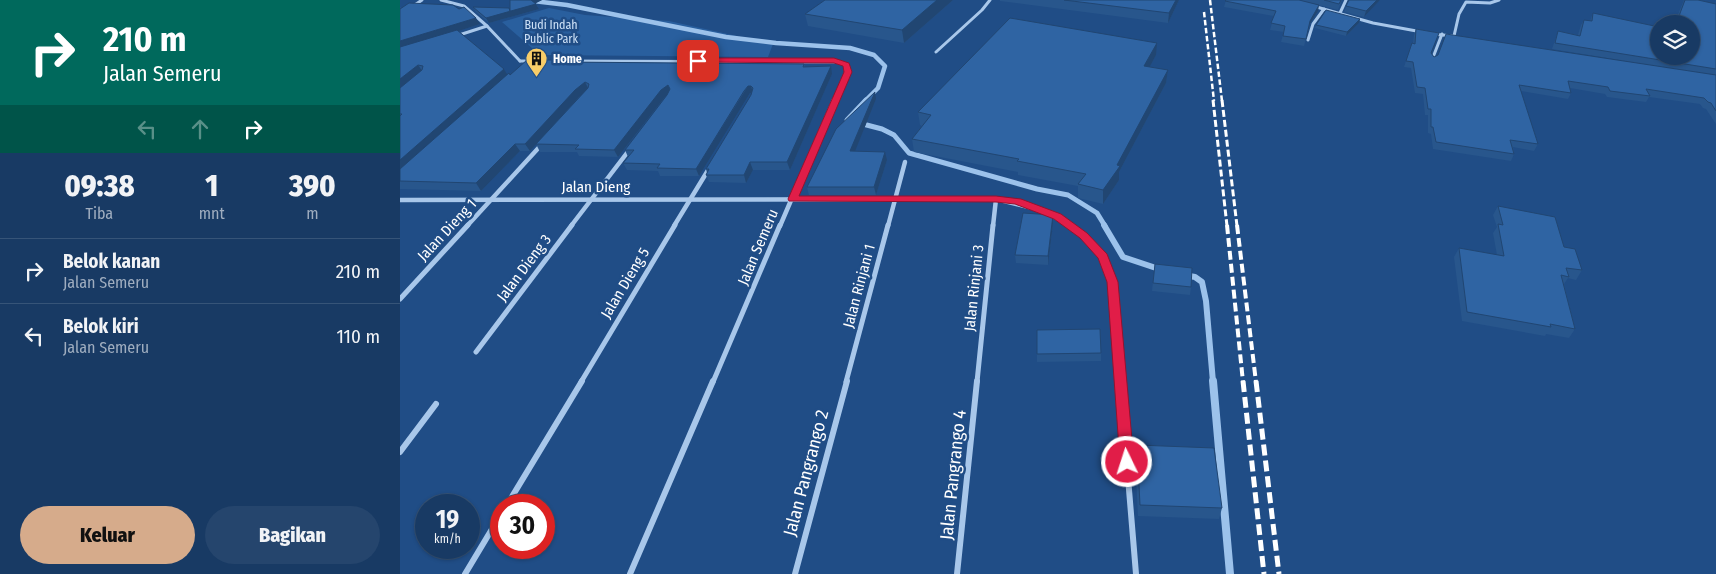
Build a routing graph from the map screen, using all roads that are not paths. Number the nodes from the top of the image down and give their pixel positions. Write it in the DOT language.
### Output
graph roads {
  1 [pos="422,0"];
  2 [pos="441,0"];
  3 [pos="990,0"];
  4 [pos="1346,0"];
  5 [pos="1472,0"];
  6 [pos="1499,0"];
  7 [pos="1308,5"];
  8 [pos="1324,9"];
  9 [pos="1340,13"];
  10 [pos="400,15"];
  11 [pos="487,26"];
  12 [pos="1442,34"];
  13 [pos="1454,36"];
  14 [pos="452,37"];
  15 [pos="1463,37"];
  16 [pos="1308,40"];
  17 [pos="936,52"];
  18 [pos="1432,60"];
  19 [pos="538,61"];
  20 [pos="548,61"];
  21 [pos="550,136"];
  22 [pos="634,144"];
  23 [pos="714,160"];
  24 [pos="905,162"];
  25 [pos="792,199"];
  26 [pos="895,199"];
  27 [pos="996,199"];
  28 [pos="400,200"];
  29 [pos="491,200"];
  30 [pos="592,200"];
  31 [pos="690,200"];
  32 [pos="400,299"];
  33 [pos="476,352"];
  34 [pos="978,379"];
  35 [pos="846,380"];
  36 [pos="436,404"];
  37 [pos="400,452"];
  38 [pos="513,494"];
  39 [pos="490,532"];
  40 [pos="465,574"];
  41 [pos="630,574"];
  42 [pos="794,574"];
  43 [pos="957,574"];
  44 [pos="1136,574"];
  1 -- 10 [label="street"];
  2 -- 11 [label="street"];
  3 -- 17 [label="street"];
  4 -- 9 [label="street"];
  5 -- 6 [label="street"];
  5 -- 13 [label="street"];
  7 -- 8 [label="street"];
  8 -- 9 [label="street"];
  8 -- 16 [label="street"];
  9 -- 12 [label="street"];
  11 -- 14 [label="street"];
  11 -- 19 [label="street"];
  12 -- 13 [label="street"];
  12 -- 18 [label="street"];
  13 -- 15 [label="street"];
  20 -- 25 [label="street, Jalan Semeru"];
  21 -- 29 [label="street, Jalan Dieng 1"];
  22 -- 30 [label="street, Jalan Dieng 3"];
  23 -- 31 [label="street, Jalan Dieng 5"];
  24 -- 26 [label="street, Jalan Rinjani 1"];
  25 -- 26 [label="street, Jalan Dieng"];
  25 -- 31 [label="street, Jalan Dieng"];
  25 -- 41 [label="street, Jalan Semeru"];
  26 -- 27 [label="street, Jalan Dieng"];
  26 -- 35 [label="street, Jalan Rinjani 1"];
  27 -- 34 [label="street, Jalan Rinjani 3"];
  27 -- 44 [label="street, Jalan Dieng"];
  28 -- 29 [label="street, Jalan Dieng"];
  29 -- 30 [label="street, Jalan Dieng"];
  29 -- 32 [label="street, Jalan Dieng 1"];
  30 -- 31 [label="street, Jalan Dieng"];
  30 -- 33 [label="street, Jalan Dieng 3"];
  31 -- 38 [label="street, Jalan Dieng 5"];
  34 -- 43 [label="street, Jalan Pangrango 4"];
  35 -- 42 [label="street, Jalan Pangrango 2"];
  36 -- 37 [label="street"];
  39 -- 40 [label="street"];
}
